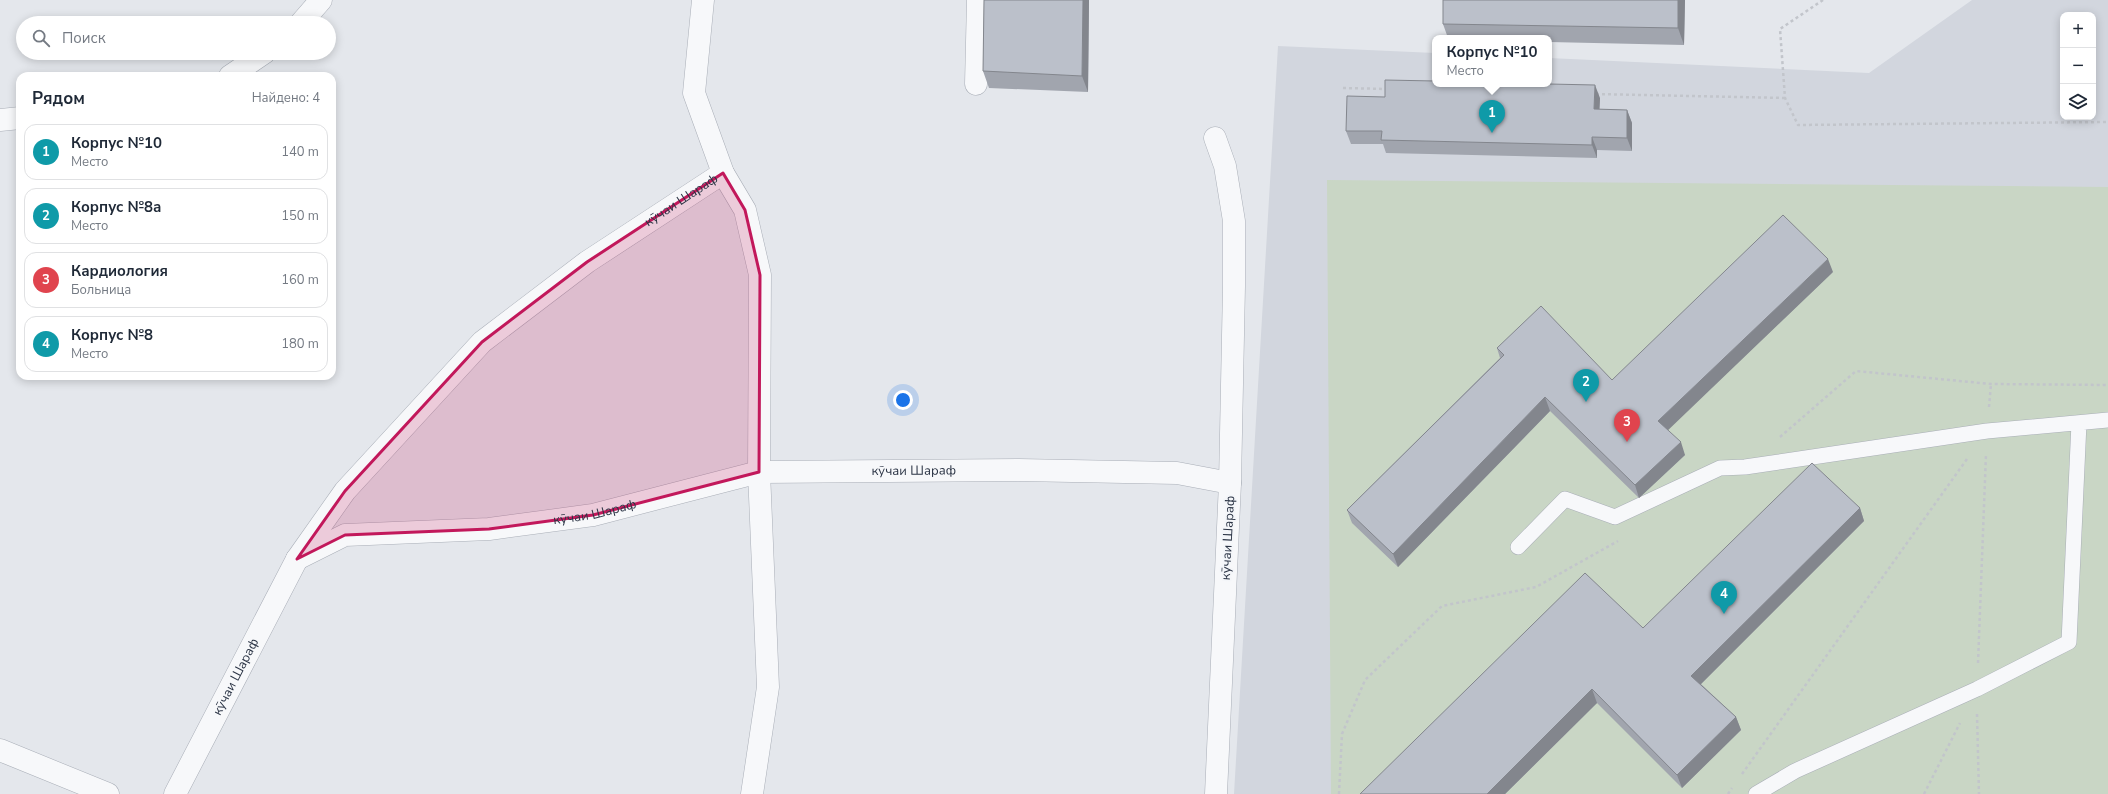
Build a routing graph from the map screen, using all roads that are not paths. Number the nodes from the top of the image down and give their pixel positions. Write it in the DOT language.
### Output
graph roads {
  1 [pos="322,0"];
  2 [pos="703,0"];
  3 [pos="978,0"];
  4 [pos="307,16"];
  5 [pos="254,60"];
  6 [pos="236,72"];
  7 [pos="976,84"];
  8 [pos="16,118"];
  9 [pos="0,120"];
  10 [pos="1215,138"];
  11 [pos="723,173"];
  12 [pos="2108,420"];
  13 [pos="2079,423"];
  14 [pos="759,472"];
  15 [pos="1230,483"];
  16 [pos="1518,547"];
  17 [pos="297,559"];
  18 [pos="0,750"];
  19 [pos="108,794"];
  20 [pos="175,794"];
  21 [pos="752,794"];
  22 [pos="1216,794"];
  23 [pos="1756,794"];
  1 -- 4 [label="street"];
  2 -- 11 [label="street"];
  3 -- 7 [label="street"];
  5 -- 6 [label="street"];
  8 -- 9 [label="street"];
  10 -- 15 [label="street"];
  11 -- 14 [label="street"];
  11 -- 17 [label="street, кӯчаи Шараф"];
  12 -- 13 [label="lane"];
  13 -- 16 [label="lane"];
  13 -- 23 [label="lane"];
  14 -- 15 [label="street, кӯчаи Шараф"];
  14 -- 17 [label="street, кӯчаи Шараф"];
  14 -- 21 [label="street"];
  15 -- 22 [label="street, кӯчаи Шараф"];
  17 -- 20 [label="street, кӯчаи Шараф"];
  18 -- 19 [label="street"];
}
